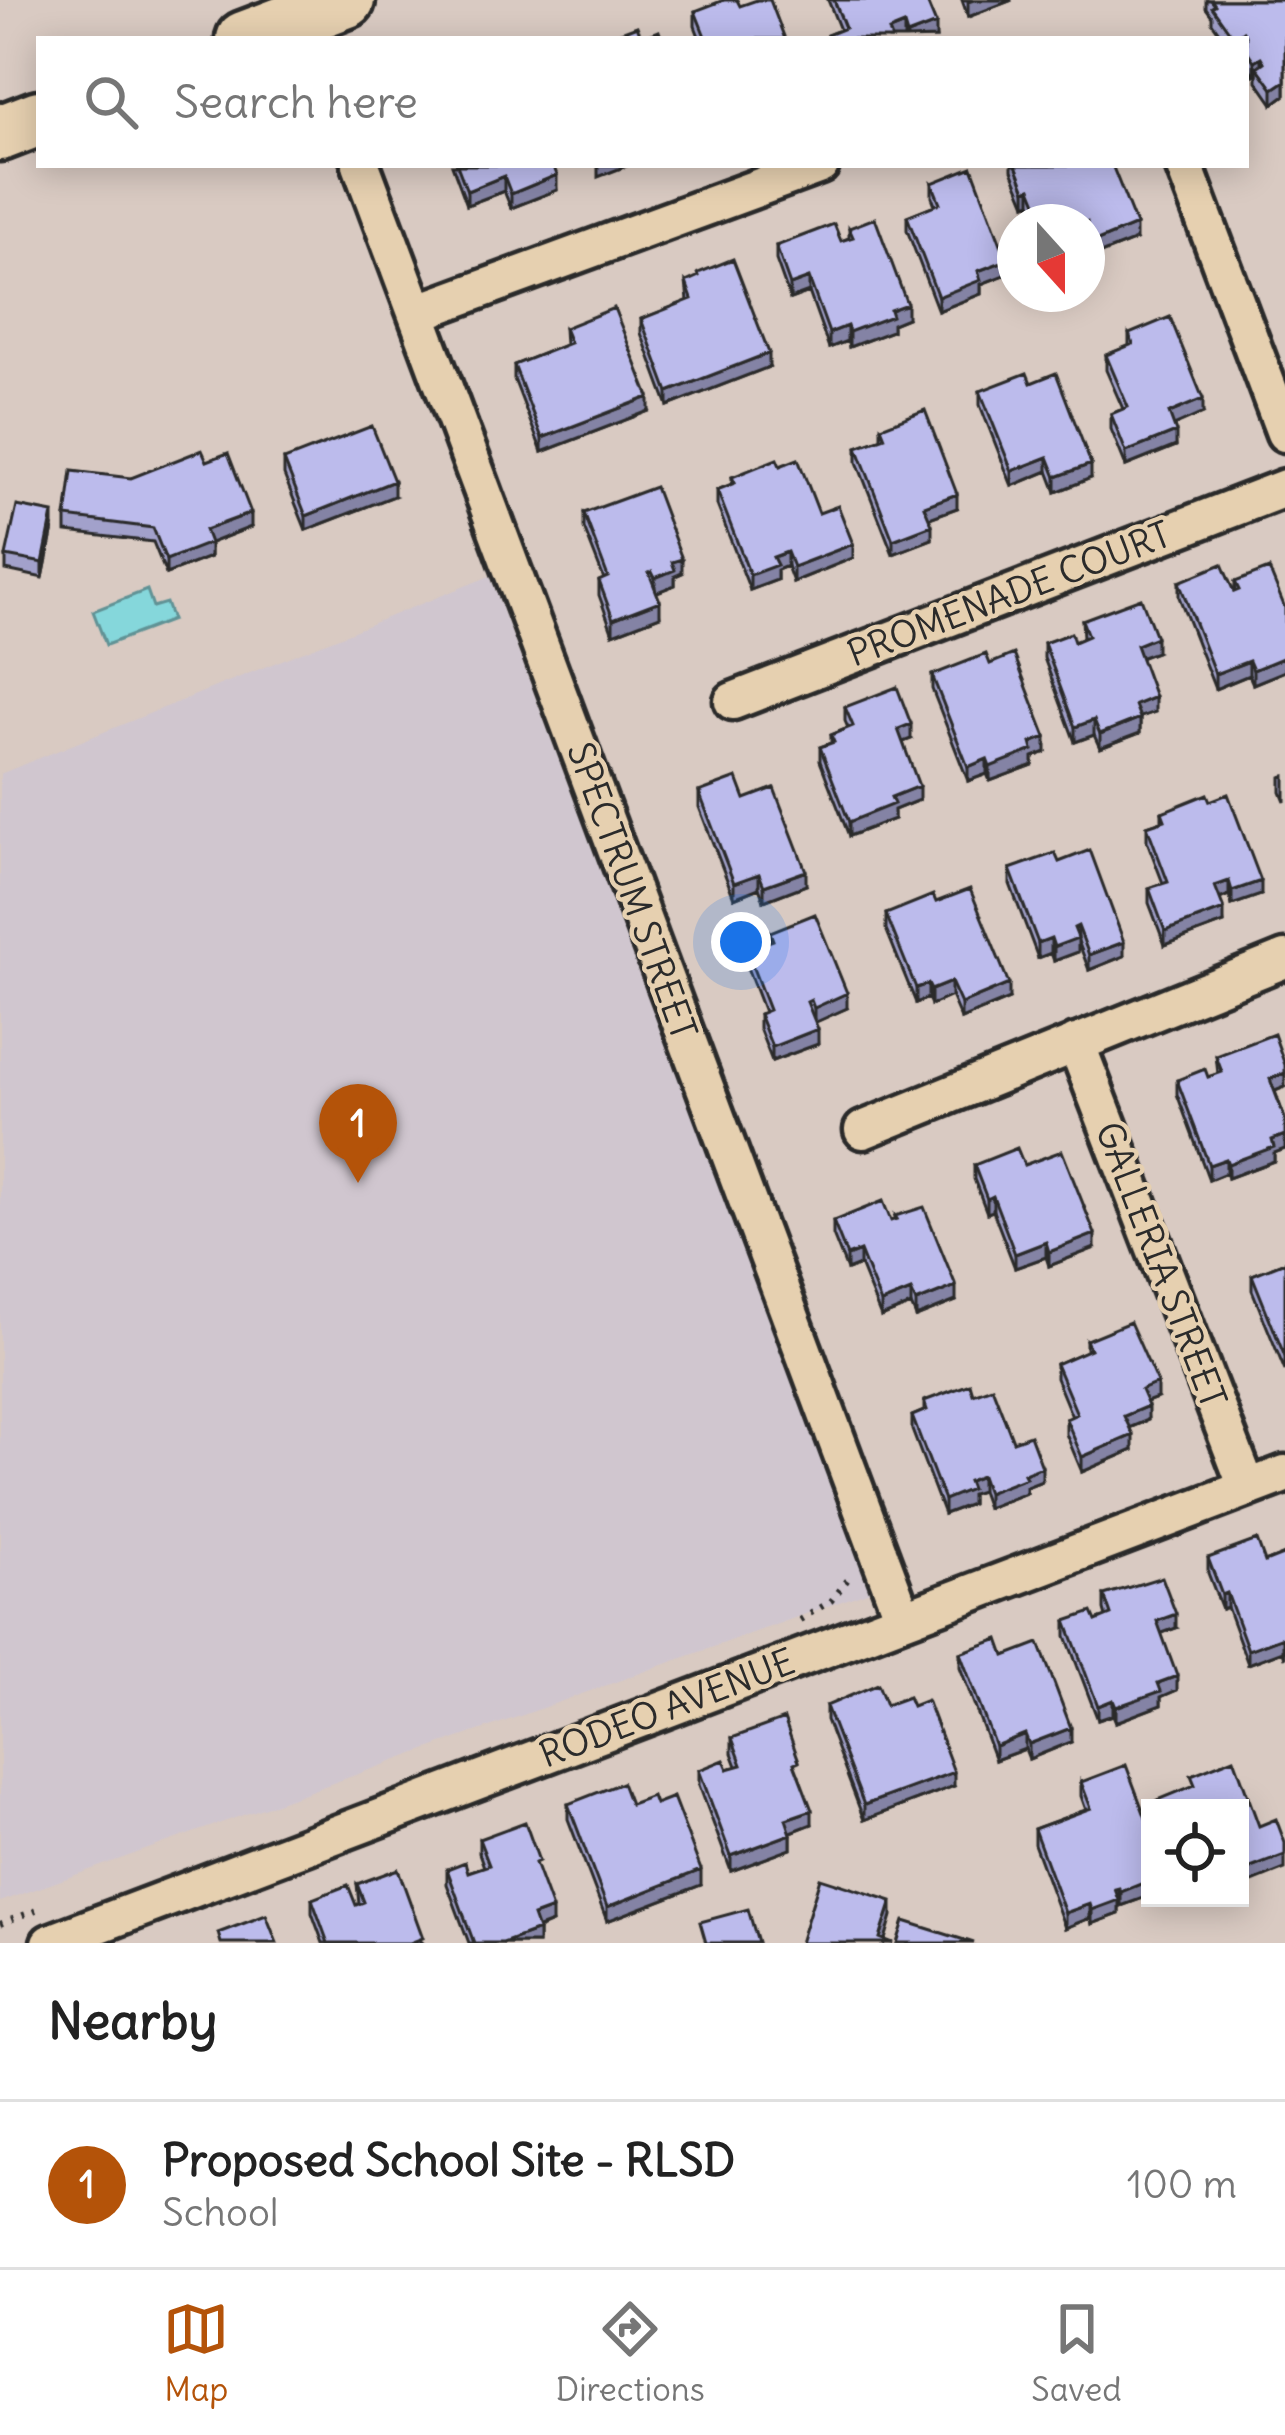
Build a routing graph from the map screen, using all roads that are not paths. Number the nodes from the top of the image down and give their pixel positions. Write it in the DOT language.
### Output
graph roads {
  1 [pos="322,18"];
  2 [pos="255,36"];
  3 [pos="36,119"];
  4 [pos="0,133"];
  5 [pos="362,168"];
  6 [pos="812,168"];
  7 [pos="1185,168"];
  8 [pos="416,314"];
  9 [pos="1285,433"];
  10 [pos="1285,488"];
  11 [pos="734,701"];
  12 [pos="1285,959"];
  13 [pos="1076,1043"];
  14 [pos="862,1130"];
  15 [pos="1285,1474"];
  16 [pos="1246,1487"];
  17 [pos="903,1618"];
  18 [pos="50,1943"];
  1 -- 2 [label="street"];
  3 -- 4 [label="street"];
  5 -- 8 [label="street, SPECTRUM STREET"];
  6 -- 8 [label="street"];
  7 -- 9 [label="street"];
  8 -- 17 [label="street, SPECTRUM STREET"];
  10 -- 11 [label="street, PROMENADE COURT"];
  12 -- 13 [label="street"];
  13 -- 14 [label="street"];
  13 -- 16 [label="street, GALLERIA STREET"];
  15 -- 16 [label="street, RODEO AVENUE"];
  16 -- 17 [label="street, RODEO AVENUE"];
  17 -- 18 [label="street, RODEO AVENUE"];
}
